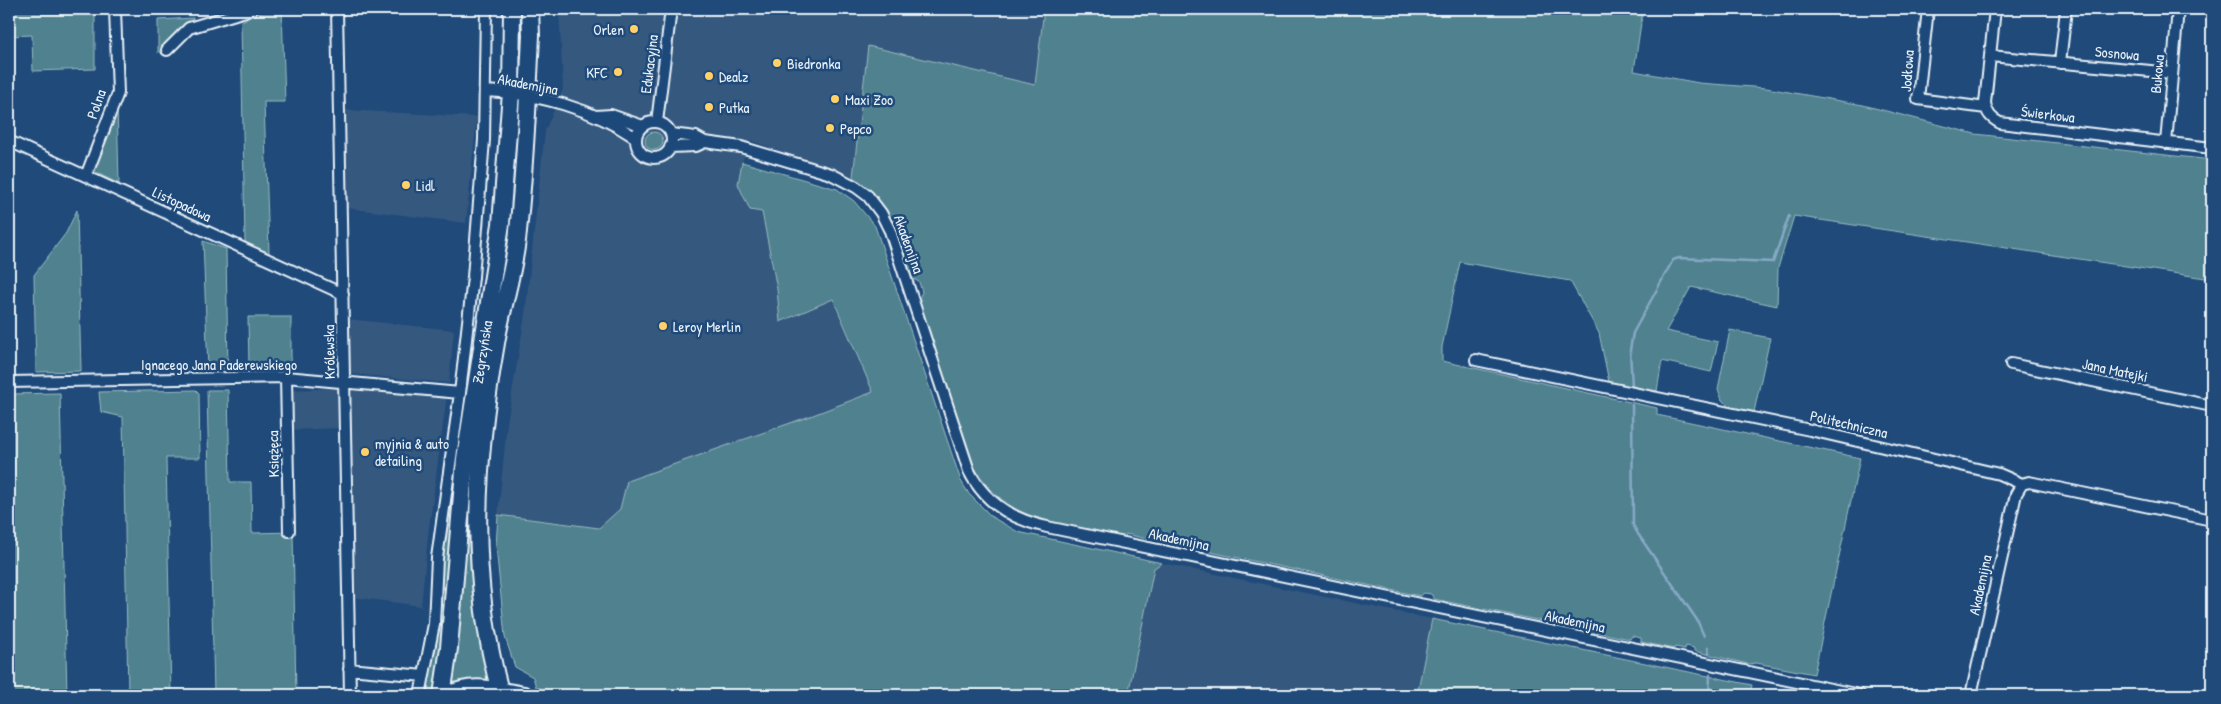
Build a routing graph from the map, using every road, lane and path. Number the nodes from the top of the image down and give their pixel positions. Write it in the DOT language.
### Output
graph roads {
  1 [pos="116,9"];
  2 [pos="252,9"];
  3 [pos="337,9"];
  4 [pos="486,9"];
  5 [pos="512,9"];
  6 [pos="530,9"];
  7 [pos="670,9"];
  8 [pos="1928,9"];
  9 [pos="1995,9"];
  10 [pos="2066,9"];
  11 [pos="2178,9"];
  12 [pos="167,50"];
  13 [pos="1990,56"];
  14 [pos="2060,63"];
  15 [pos="2172,73"];
  16 [pos="485,91"];
  17 [pos="511,92"];
  18 [pos="528,96"];
  19 [pos="1986,108"];
  20 [pos="595,116"];
  21 [pos="657,122"];
  22 [pos="643,126"];
  23 [pos="671,134"];
  24 [pos="636,138"];
  25 [pos="9,141"];
  26 [pos="705,142"];
  27 [pos="2166,143"];
  28 [pos="670,147"];
  29 [pos="2212,148"];
  30 [pos="86,176"];
  31 [pos="343,294"];
  32 [pos="1476,360"];
  33 [pos="2011,364"];
  34 [pos="286,377"];
  35 [pos="345,381"];
  36 [pos="9,382"];
  37 [pos="460,393"];
  38 [pos="2212,406"];
  39 [pos="2022,484"];
  40 [pos="2212,520"];
  41 [pos="289,531"];
  42 [pos="349,669"];
  43 [pos="424,676"];
  44 [pos="500,693"];
  45 [pos="350,695"];
  46 [pos="420,695"];
  47 [pos="442,695"];
  48 [pos="449,695"];
  49 [pos="524,695"];
  50 [pos="1860,695"];
  51 [pos="1971,695"];
  1 -- 30 [label="street, Polna"];
  2 -- 12 [label="street"];
  3 -- 31 [label="street, Królewska"];
  4 -- 16 [label="street"];
  5 -- 17 [label="main road, Zegrzyńska"];
  6 -- 18 [label="main road, Zegrzyńska"];
  7 -- 21 [label="street, Edukacyjna"];
  8 -- 19 [label="street, Jodłowa"];
  9 -- 13 [label="street"];
  10 -- 14 [label="street"];
  11 -- 15 [label="street, Bukowa"];
  13 -- 14 [label="street, Sosnowa"];
  13 -- 19 [label="street"];
  14 -- 15 [label="street, Sosnowa"];
  15 -- 27 [label="street, Bukowa"];
  16 -- 17 [label="street, Akademijna"];
  16 -- 37 [label="street"];
  17 -- 18 [label="street, Akademijna"];
  17 -- 47 [label="main road, Zegrzyńska"];
  18 -- 20 [label="street, Akademijna"];
  18 -- 44 [label="main road, Zegrzyńska"];
  19 -- 27 [label="street, Świerkowa"];
  20 -- 22 [label="street, Akademijna"];
  20 -- 24 [label="street, Akademijna"];
  21 -- 22 [label="street"];
  21 -- 23 [label="street"];
  22 -- 24 [label="street"];
  23 -- 26 [label="street, Akademijna"];
  23 -- 28 [label="street"];
  24 -- 28 [label="street"];
  25 -- 30 [label="street, Listopadowa"];
  26 -- 28 [label="street, Akademijna"];
  26 -- 50 [label="street, Akademijna"];
  27 -- 29 [label="street, Świerkowa"];
  30 -- 31 [label="street, Listopadowa"];
  31 -- 35 [label="street, Królewska"];
  32 -- 39 [label="street, Politechniczna"];
  33 -- 38 [label="street, Jana Matejki"];
  34 -- 35 [label="street, Ignacego Jana Paderewskiego"];
  34 -- 36 [label="street, Ignacego Jana Paderewskiego"];
  34 -- 41 [label="street, Książęca"];
  35 -- 37 [label="street, Ignacego Jana Paderewskiego"];
  35 -- 42 [label="street, Królewska"];
  37 -- 43 [label="street"];
  39 -- 40 [label="street, Politechniczna"];
  39 -- 51 [label="street, Akademijna"];
  42 -- 43 [label="street"];
  42 -- 45 [label="street, Królewska"];
  43 -- 46 [label="street"];
  44 -- 48 [label="main road"];
  44 -- 49 [label="main road"];
}
